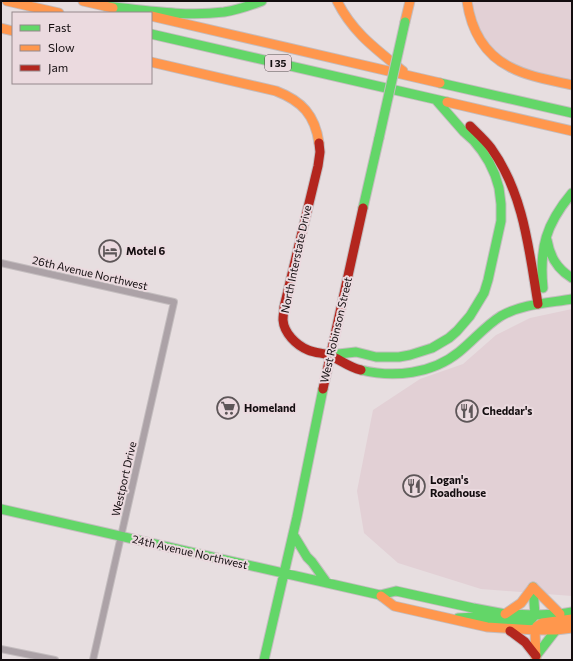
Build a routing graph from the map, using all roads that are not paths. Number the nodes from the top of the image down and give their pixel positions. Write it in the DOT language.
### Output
graph roads {
  1 [pos="7,1"];
  2 [pos="83,1"];
  3 [pos="262,1"];
  4 [pos="337,1"];
  5 [pos="410,1"];
  6 [pos="467,1"];
  7 [pos="105,6"];
  8 [pos="55,12"];
  9 [pos="132,12"];
  10 [pos="152,16"];
  11 [pos="1,28"];
  12 [pos="12,31"];
  13 [pos="152,34"];
  14 [pos="152,62"];
  15 [pos="409,76"];
  16 [pos="572,85"];
  17 [pos="436,100"];
  18 [pos="572,113"];
  19 [pos="572,131"];
  20 [pos="572,192"];
  21 [pos="547,233"];
  22 [pos="1,263"];
  23 [pos="572,278"];
  24 [pos="572,299"];
  25 [pos="174,302"];
  26 [pos="542,304"];
  27 [pos="330,355"];
  28 [pos="1,509"];
  29 [pos="293,534"];
  30 [pos="121,537"];
  31 [pos="283,573"];
  32 [pos="327,583"];
  33 [pos="533,587"];
  34 [pos="380,595"];
  35 [pos="572,612"];
  36 [pos="505,614"];
  37 [pos="560,614"];
  38 [pos="535,615"];
  39 [pos="447,618"];
  40 [pos="572,619"];
  41 [pos="572,628"];
  42 [pos="508,629"];
  43 [pos="535,630"];
  44 [pos="556,630"];
  45 [pos="1,649"];
  46 [pos="536,658"];
  47 [pos="55,660"];
  48 [pos="93,660"];
  49 [pos="264,660"];
  1 -- 8 [label="main road"];
  2 -- 7 [label="main road"];
  3 -- 7 [label="main road"];
  4 -- 15 [label="main road"];
  5 -- 27 [label="main road, West Robinson Street, bridge"];
  6 -- 16 [label="main road"];
  7 -- 9 [label="main road"];
  10 -- 15 [label="main road, I 35"];
  11 -- 12 [label="main road"];
  13 -- 17 [label="main road, I 35"];
  14 -- 27 [label="main road, North Interstate Drive"];
  15 -- 18 [label="main road, I 35"];
  17 -- 19 [label="main road, I 35"];
  17 -- 26 [label="main road"];
  17 -- 27 [label="main road"];
  20 -- 21 [label="main road"];
  21 -- 23 [label="main road"];
  21 -- 26 [label="main road"];
  22 -- 25 [label="street, 26th Avenue Northwest"];
  24 -- 26 [label="main road, North Interstate Drive"];
  25 -- 30 [label="street, Westport Drive"];
  26 -- 27 [label="main road, North Interstate Drive"];
  27 -- 29 [label="main road, West Robinson Street"];
  28 -- 30 [label="main road, 24th Avenue Northwest"];
  29 -- 31 [label="main road, West Robinson Street"];
  29 -- 32 [label="main road"];
  30 -- 31 [label="main road, 24th Avenue Northwest"];
  30 -- 48 [label="street, Westport Drive"];
  31 -- 32 [label="main road, 24th Avenue Northwest"];
  31 -- 49 [label="main road, West Robinson Street"];
  32 -- 34 [label="main road, 24th Avenue Northwest"];
  33 -- 36 [label="main road"];
  33 -- 37 [label="main road"];
  33 -- 38 [label="main road"];
  34 -- 36 [label="main road, 24th Avenue Northwest"];
  34 -- 39 [label="main road, 24th Avenue Northwest"];
  35 -- 37 [label="main road, 24th Avenue Northwest"];
  36 -- 38 [label="main road, 24th Avenue Northwest"];
  37 -- 38 [label="main road, 24th Avenue Northwest"];
  38 -- 39 [label="main road"];
  39 -- 42 [label="main road, 24th Avenue Northwest"];
  40 -- 43 [label="main road"];
  41 -- 44 [label="main road, 24th Avenue Northwest"];
  42 -- 43 [label="main road, 24th Avenue Northwest"];
  42 -- 46 [label="main road"];
  43 -- 44 [label="main road, 24th Avenue Northwest"];
  43 -- 46 [label="main road"];
  44 -- 46 [label="main road"];
  45 -- 47 [label="street"];
}
